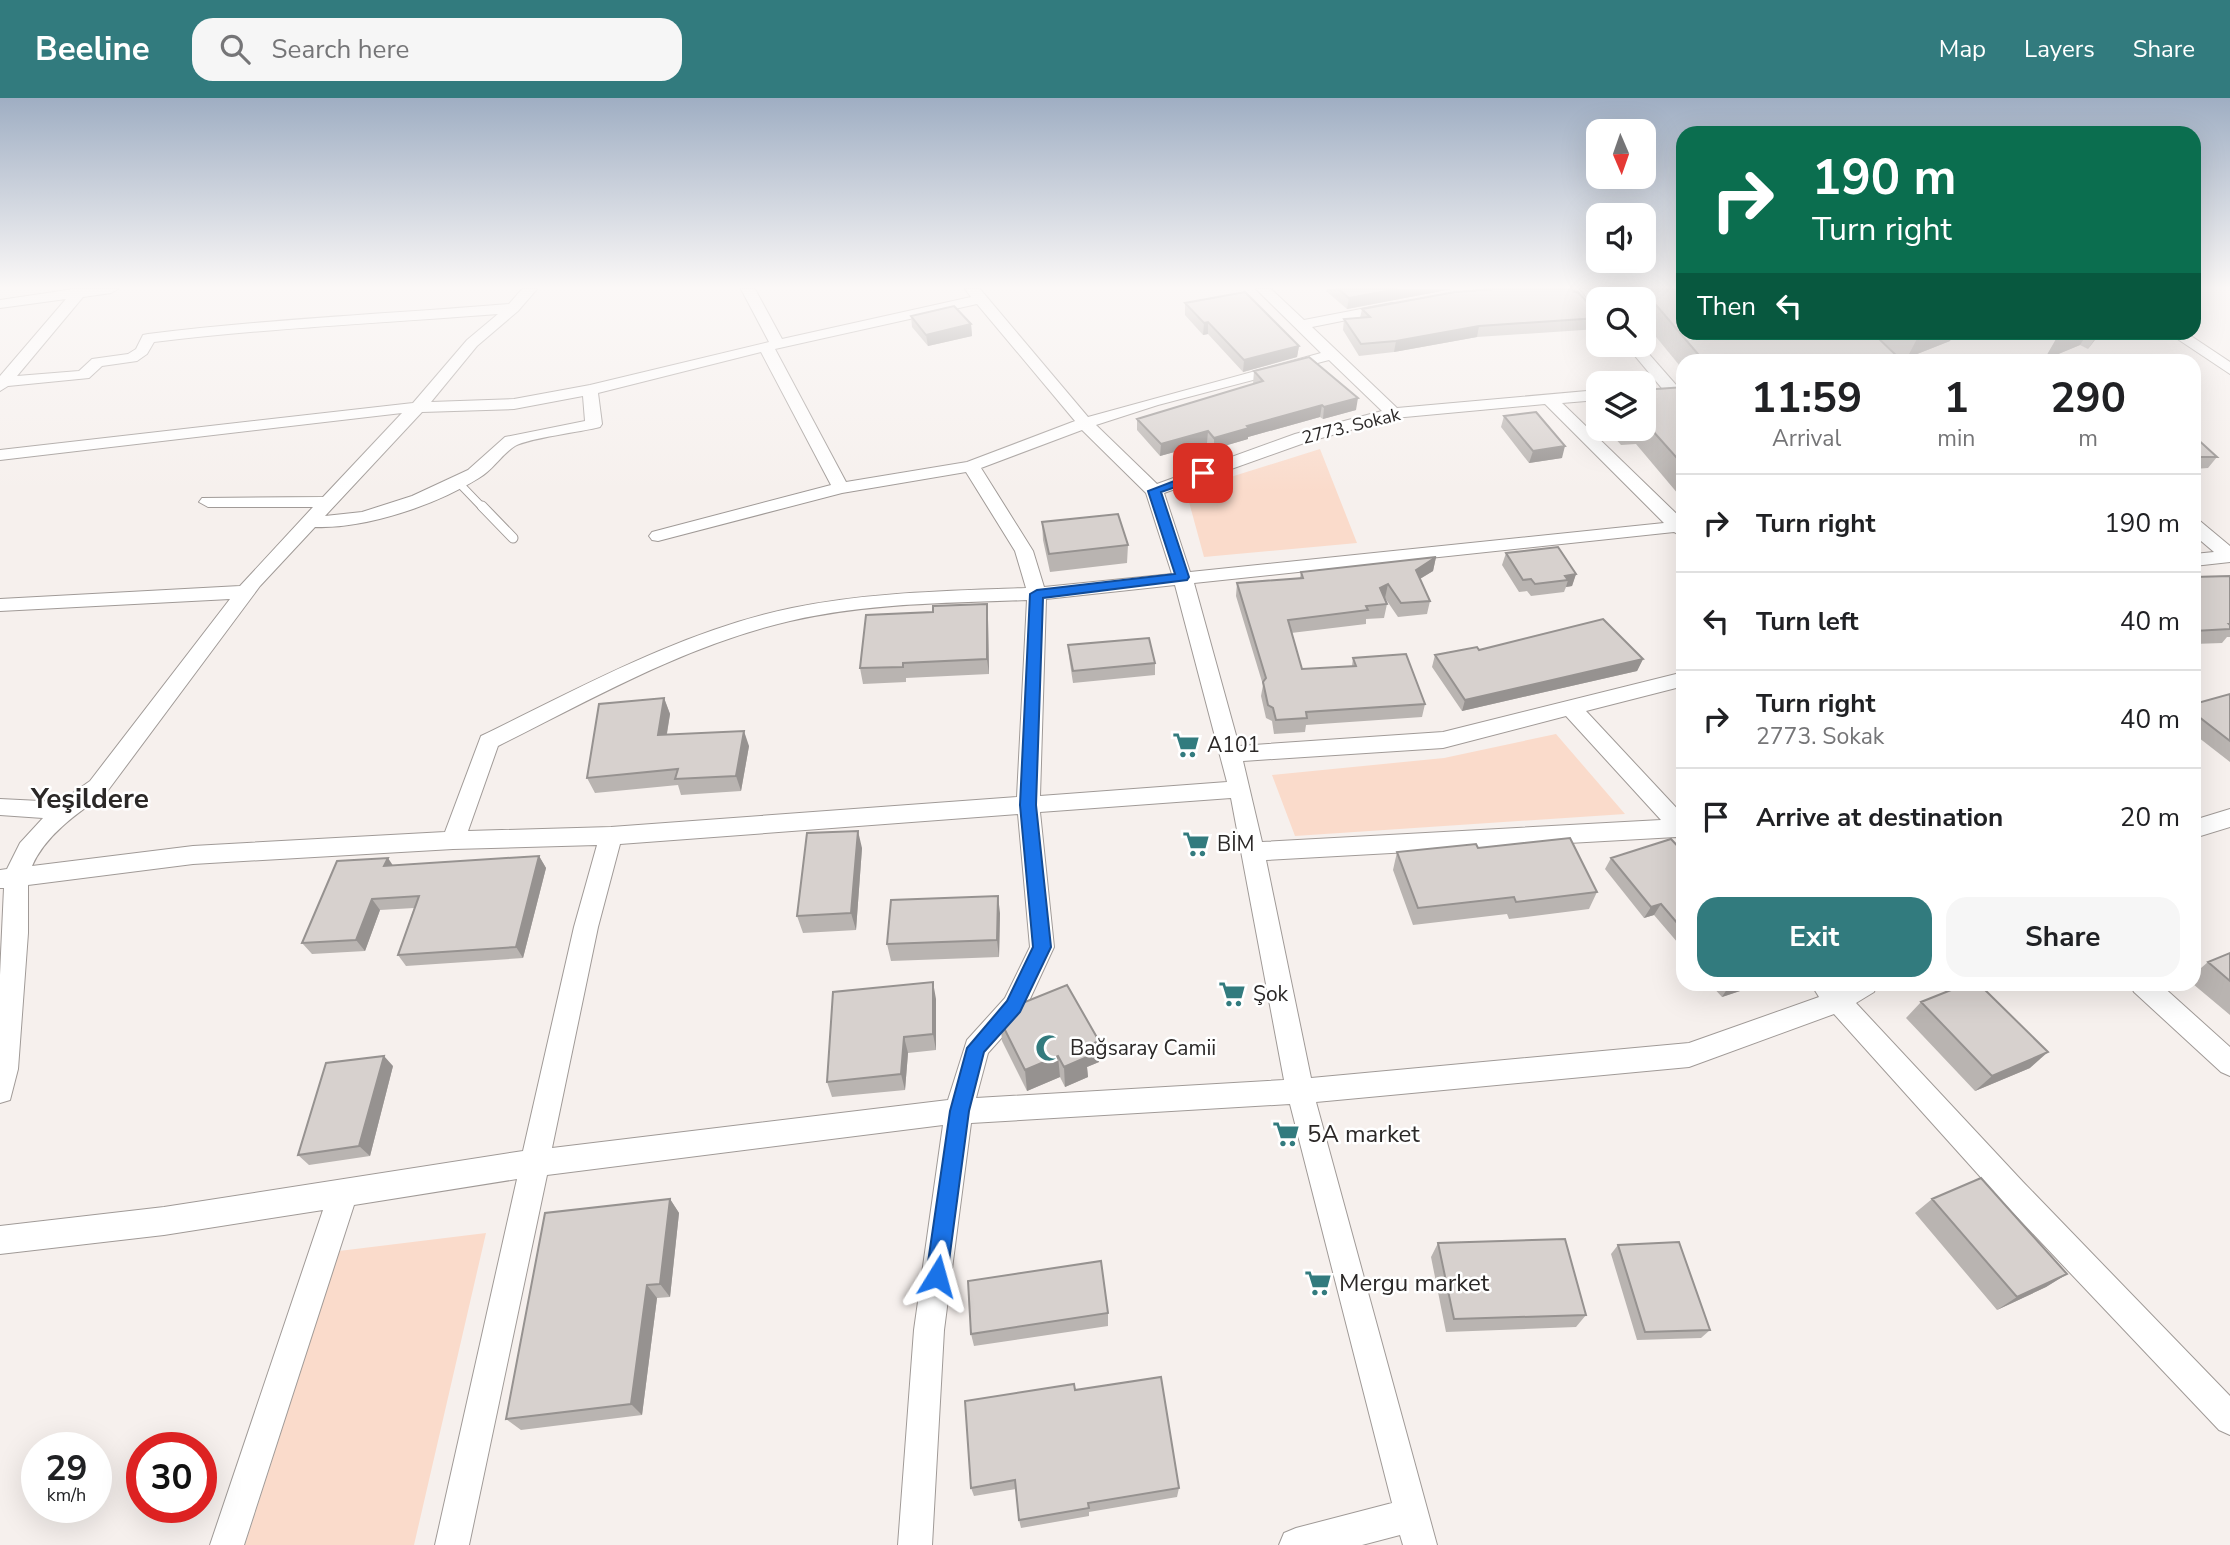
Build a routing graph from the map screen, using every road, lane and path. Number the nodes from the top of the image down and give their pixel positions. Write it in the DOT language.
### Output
graph roads {
  1 [pos="24,357"];
  2 [pos="134,357"];
  3 [pos="460,357"];
  4 [pos="725,357"];
  5 [pos="778,357"];
  6 [pos="1028,357"];
  7 [pos="1323,357"];
  8 [pos="1336,357"];
  9 [pos="1643,357"];
  10 [pos="2223,359"];
  11 [pos="2201,360"];
  12 [pos="2230,369"];
  13 [pos="1,384"];
  14 [pos="1670,389"];
  15 [pos="590,390"];
  16 [pos="1586,396"];
  17 [pos="1549,399"];
  18 [pos="417,407"];
  19 [pos="1393,413"];
  20 [pos="1085,423"];
  21 [pos="0,455"];
  22 [pos="971,466"];
  23 [pos="458,482"];
  24 [pos="841,488"];
  25 [pos="1154,491"];
  26 [pos="208,502"];
  27 [pos="329,502"];
  28 [pos="311,521"];
  29 [pos="1676,522"];
  30 [pos="1676,529"];
  31 [pos="2201,531"];
  32 [pos="658,536"];
  33 [pos="513,538"];
  34 [pos="2230,555"];
  35 [pos="2201,559"];
  36 [pos="1182,577"];
  37 [pos="245,592"];
  38 [pos="1037,594"];
  39 [pos="0,605"];
  40 [pos="1676,681"];
  41 [pos="1570,707"];
  42 [pos="1229,754"];
  43 [pos="1240,789"];
  44 [pos="1028,805"];
  45 [pos="0,807"];
  46 [pos="64,811"];
  47 [pos="2228,821"];
  48 [pos="1676,822"];
  49 [pos="2201,827"];
  50 [pos="1676,829"];
  51 [pos="611,836"];
  52 [pos="453,841"];
  53 [pos="1252,852"];
  54 [pos="8,877"];
  55 [pos="2151,991"];
  56 [pos="1831,992"];
  57 [pos="2230,1064"];
  58 [pos="0,1091"];
  59 [pos="1300,1091"];
  60 [pos="959,1111"];
  61 [pos="534,1163"];
  62 [pos="343,1193"];
  63 [pos="0,1240"];
  64 [pos="2230,1419"];
  65 [pos="1416,1530"];
  66 [pos="227,1545"];
  67 [pos="452,1545"];
  68 [pos="915,1545"];
  69 [pos="1296,1545"];
  1 -- 13 [label="street"];
  2 -- 13 [label="street"];
  3 -- 18 [label="street"];
  4 -- 15 [label="street"];
  5 -- 24 [label="street"];
  6 -- 20 [label="street"];
  7 -- 20 [label="street"];
  8 -- 19 [label="street"];
  9 -- 14 [label="street"];
  10 -- 11 [label="street"];
  10 -- 12 [label="street"];
  15 -- 18 [label="street"];
  15 -- 23 [label="street"];
  16 -- 17 [label="street, 2773. Sokak"];
  17 -- 19 [label="street, 2773. Sokak"];
  17 -- 29 [label="street"];
  18 -- 21 [label="street"];
  18 -- 27 [label="street"];
  19 -- 25 [label="street, 2773. Sokak"];
  20 -- 22 [label="street"];
  20 -- 25 [label="street"];
  22 -- 24 [label="street"];
  22 -- 38 [label="street"];
  23 -- 28 [label="street"];
  23 -- 33 [label="lane"];
  24 -- 32 [label="street"];
  25 -- 36 [label="street"];
  26 -- 27 [label="street"];
  27 -- 28 [label="street"];
  28 -- 37 [label="street"];
  30 -- 36 [label="street"];
  31 -- 34 [label="street"];
  34 -- 35 [label="street"];
  36 -- 38 [label="street"];
  36 -- 42 [label="street"];
  37 -- 39 [label="street"];
  37 -- 46 [label="street"];
  38 -- 44 [label="street"];
  38 -- 52 [label="street"];
  40 -- 41 [label="street"];
  41 -- 42 [label="street"];
  41 -- 48 [label="street"];
  42 -- 43 [label="street"];
  43 -- 44 [label="street"];
  43 -- 53 [label="street"];
  44 -- 51 [label="street"];
  44 -- 60 [label="street"];
  45 -- 46 [label="street"];
  46 -- 54 [label="street"];
  47 -- 49 [label="street"];
  50 -- 53 [label="street"];
  51 -- 52 [label="street"];
  51 -- 61 [label="street"];
  52 -- 54 [label="street"];
  53 -- 59 [label="street"];
  54 -- 58 [label="street"];
  55 -- 57 [label="street"];
  56 -- 59 [label="street"];
  56 -- 64 [label="street"];
  59 -- 60 [label="street"];
  59 -- 65 [label="street"];
  60 -- 61 [label="street"];
  60 -- 68 [label="street"];
  61 -- 62 [label="street"];
  61 -- 67 [label="street"];
  62 -- 63 [label="street"];
  62 -- 66 [label="street"];
  65 -- 69 [label="street"];
}
